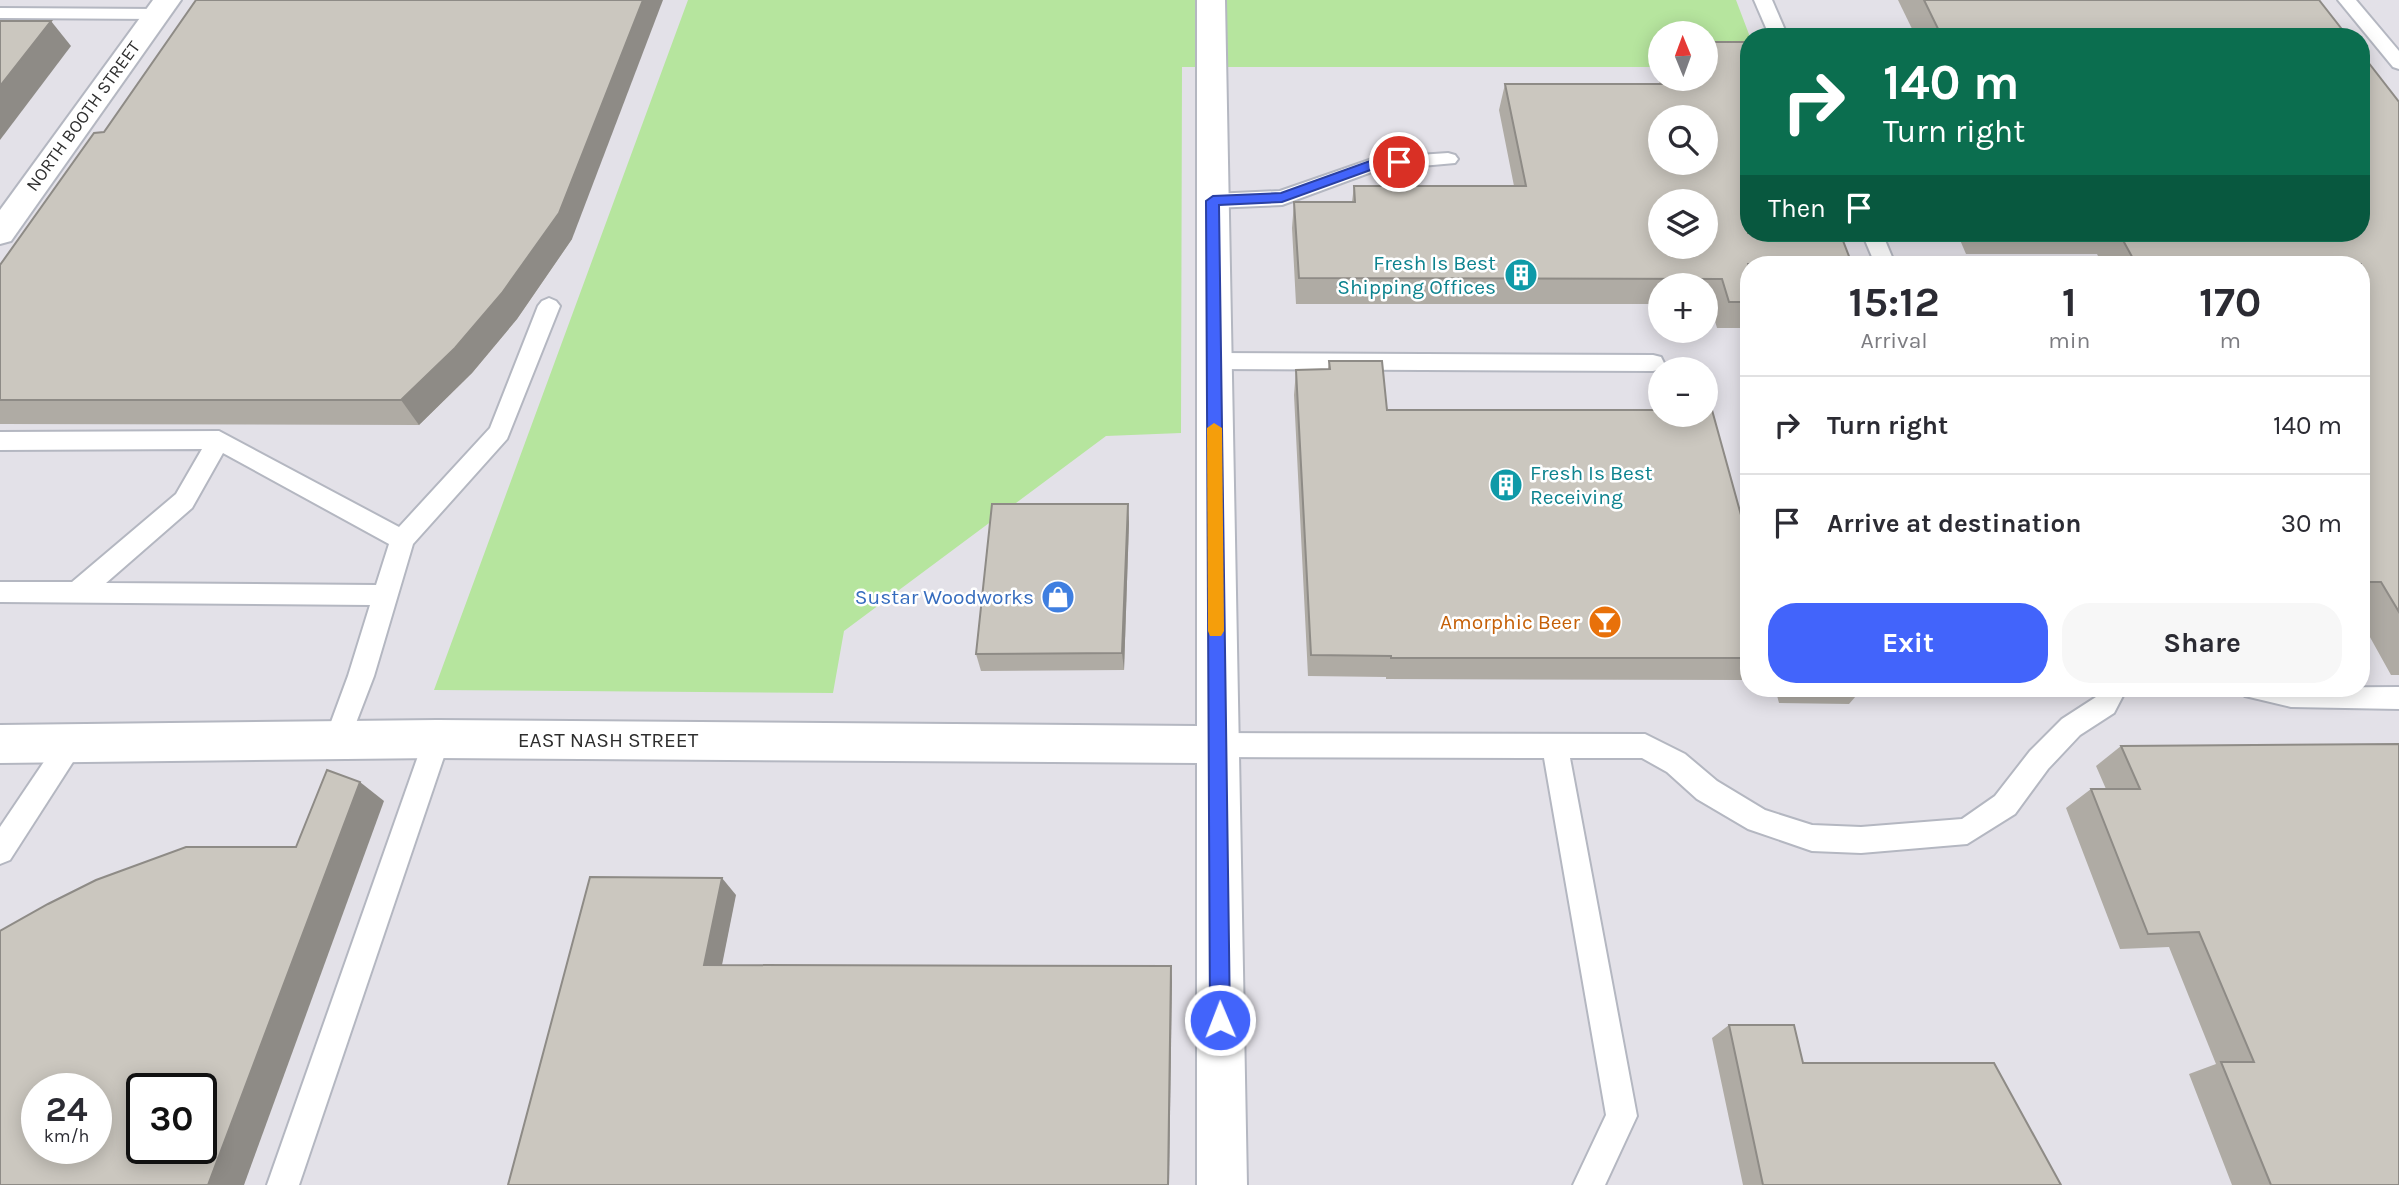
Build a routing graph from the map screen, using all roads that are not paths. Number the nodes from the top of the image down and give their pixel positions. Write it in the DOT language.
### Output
graph roads {
  1 [pos="1211,0"];
  2 [pos="1763,0"];
  3 [pos="2347,0"];
  4 [pos="162,7"];
  5 [pos="0,13"];
  6 [pos="1775,28"];
  7 [pos="2370,28"];
  8 [pos="2370,28"];
  9 [pos="2399,64"];
  10 [pos="1448,159"];
  11 [pos="1213,201"];
  12 [pos="0,233"];
  13 [pos="549,306"];
  14 [pos="1214,361"];
  15 [pos="1648,363"];
  16 [pos="219,440"];
  17 [pos="0,441"];
  18 [pos="402,540"];
  19 [pos="0,592"];
  20 [pos="77,593"];
  21 [pos="384,595"];
  22 [pos="2109,697"];
  23 [pos="2345,697"];
  24 [pos="2399,698"];
  25 [pos="437,739"];
  26 [pos="337,741"];
  27 [pos="71,743"];
  28 [pos="0,744"];
  29 [pos="1216,745"];
  30 [pos="1555,746"];
  31 [pos="0,851"];
  32 [pos="282,1185"];
  33 [pos="1222,1185"];
  34 [pos="1589,1185"];
  1 -- 11 [label="street"];
  2 -- 6 [label="lane"];
  3 -- 8 [label="lane"];
  4 -- 5 [label="lane"];
  4 -- 12 [label="street, NORTH BOOTH STREET"];
  7 -- 9 [label="lane"];
  10 -- 11 [label="lane"];
  11 -- 14 [label="street"];
  13 -- 18 [label="lane"];
  14 -- 15 [label="lane"];
  14 -- 29 [label="street"];
  16 -- 17 [label="lane"];
  16 -- 18 [label="lane"];
  16 -- 20 [label="lane"];
  18 -- 21 [label="lane"];
  19 -- 20 [label="lane"];
  20 -- 21 [label="lane"];
  21 -- 26 [label="lane"];
  22 -- 30 [label="lane"];
  23 -- 24 [label="lane"];
  25 -- 26 [label="street, EAST NASH STREET"];
  25 -- 29 [label="street, EAST NASH STREET"];
  25 -- 32 [label="lane"];
  26 -- 27 [label="street, EAST NASH STREET"];
  27 -- 28 [label="street, EAST NASH STREET"];
  27 -- 31 [label="lane"];
  29 -- 30 [label="lane"];
  29 -- 33 [label="street"];
  30 -- 34 [label="lane"];
}
